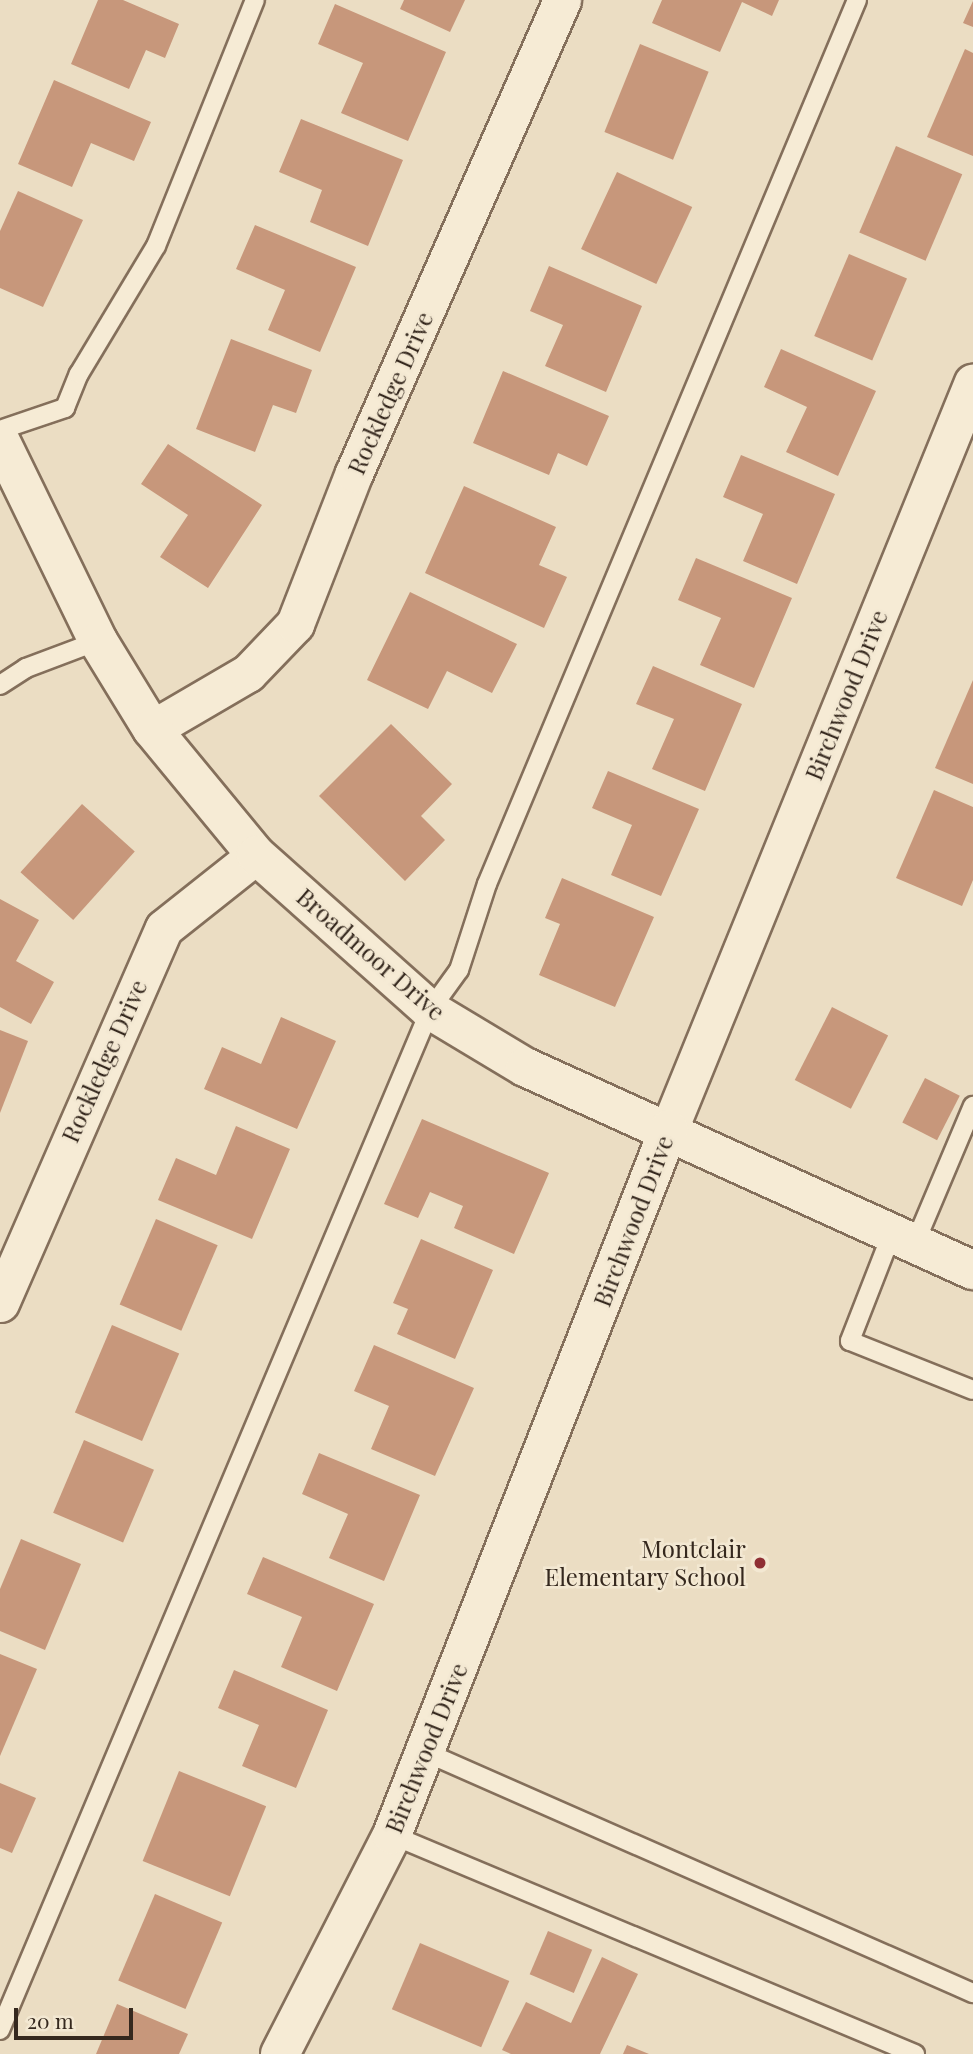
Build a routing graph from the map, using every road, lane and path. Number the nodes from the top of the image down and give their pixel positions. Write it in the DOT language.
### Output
graph roads {
  1 [pos="255,0"];
  2 [pos="562,0"];
  3 [pos="857,0"];
  4 [pos="973,382"];
  5 [pos="0,430"];
  6 [pos="0,440"];
  7 [pos="98,641"];
  8 [pos="0,685"];
  9 [pos="152,729"];
  10 [pos="256,855"];
  11 [pos="430,1010"];
  12 [pos="973,1105"];
  13 [pos="669,1129"];
  14 [pos="904,1238"];
  15 [pos="973,1270"];
  16 [pos="0,1303"];
  17 [pos="973,1390"];
  18 [pos="425,1752"];
  19 [pos="392,1835"];
  20 [pos="973,1993"];
  21 [pos="0,2030"];
  22 [pos="280,2054"];
  23 [pos="915,2054"];
  1 -- 5 [label="lane"];
  2 -- 9 [label="street, Rockledge Drive"];
  3 -- 11 [label="lane"];
  4 -- 13 [label="street, Birchwood Drive"];
  6 -- 7 [label="street, Broadmoor Drive"];
  7 -- 8 [label="lane"];
  7 -- 9 [label="street, Broadmoor Drive"];
  9 -- 10 [label="street, Broadmoor Drive"];
  10 -- 11 [label="street, Broadmoor Drive"];
  10 -- 16 [label="street, Rockledge Drive"];
  11 -- 13 [label="street, Broadmoor Drive"];
  11 -- 21 [label="lane"];
  12 -- 14 [label="lane"];
  13 -- 14 [label="street, Broadmoor Drive"];
  13 -- 18 [label="street, Birchwood Drive"];
  14 -- 15 [label="street, Broadmoor Drive"];
  14 -- 17 [label="lane"];
  18 -- 19 [label="street, Birchwood Drive"];
  18 -- 20 [label="lane"];
  19 -- 22 [label="street, Birchwood Drive"];
  19 -- 23 [label="lane"];
}
